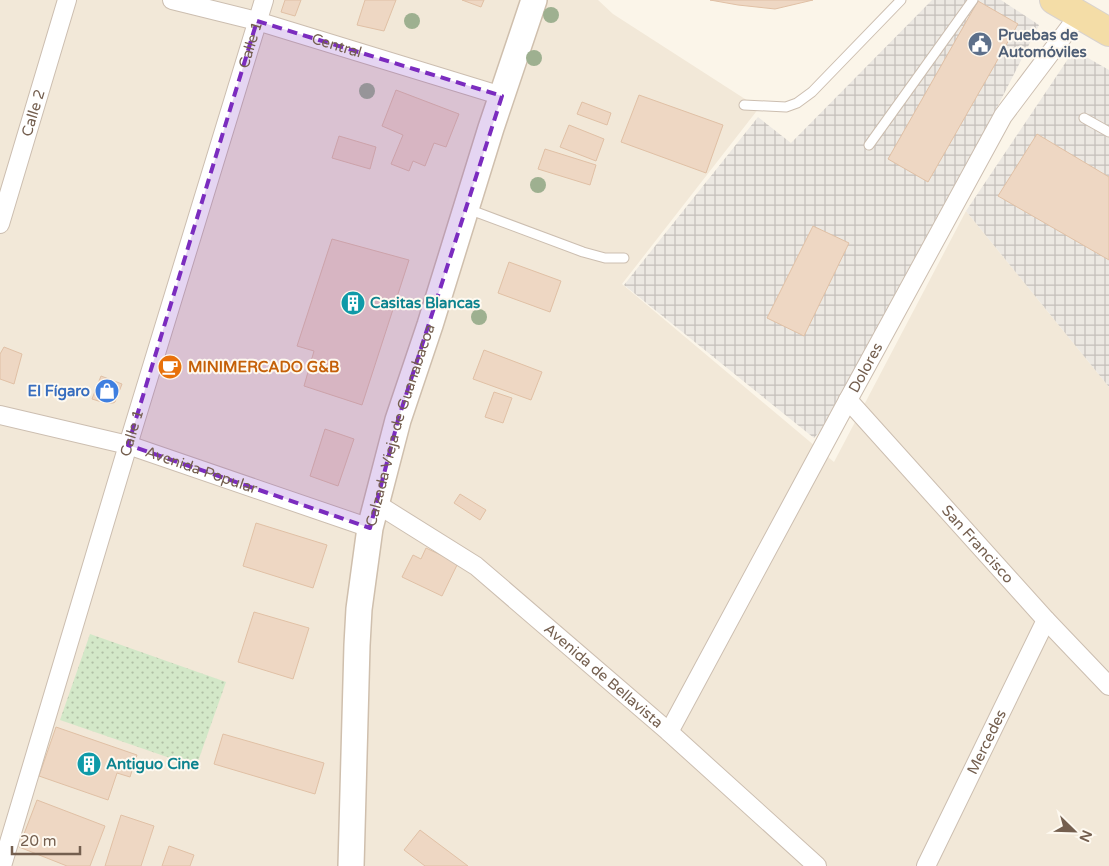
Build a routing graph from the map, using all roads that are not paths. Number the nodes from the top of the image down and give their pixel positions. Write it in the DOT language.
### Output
graph roads {
  1 [pos="67,0"];
  2 [pos="172,0"];
  3 [pos="264,0"];
  4 [pos="534,0"];
  5 [pos="901,0"];
  6 [pos="973,0"];
  7 [pos="1054,0"];
  8 [pos="1079,15"];
  9 [pos="257,21"];
  10 [pos="1109,32"];
  11 [pos="502,96"];
  12 [pos="744,105"];
  13 [pos="1084,118"];
  14 [pos="1109,132"];
  15 [pos="869,145"];
  16 [pos="466,208"];
  17 [pos="0,224"];
  18 [pos="624,258"];
  19 [pos="848,400"];
  20 [pos="0,415"];
  21 [pos="128,445"];
  22 [pos="377,504"];
  23 [pos="370,528"];
  24 [pos="1046,620"];
  25 [pos="1109,686"];
  26 [pos="670,732"];
  27 [pos="2,866"];
  28 [pos="351,866"];
  29 [pos="817,866"];
  30 [pos="926,866"];
  1 -- 17 [label="street, Calle 2"];
  2 -- 9 [label="street, Central"];
  3 -- 9 [label="street, Calle 1"];
  4 -- 11 [label="main road, Calzada Vieja de Guanabacoa"];
  5 -- 12 [label="lane"];
  6 -- 15 [label="lane"];
  7 -- 8 [label="main road"];
  8 -- 10 [label="main road"];
  8 -- 19 [label="street, Dolores"];
  9 -- 11 [label="street, Central"];
  9 -- 21 [label="street, Calle 1"];
  11 -- 16 [label="main road, Calzada Vieja de Guanabacoa"];
  13 -- 14 [label="lane"];
  16 -- 18 [label="lane"];
  16 -- 22 [label="main road, Calzada Vieja de Guanabacoa"];
  19 -- 24 [label="street, San Francisco"];
  19 -- 26 [label="street, Dolores"];
  20 -- 21 [label="street, Avenida Popular"];
  21 -- 23 [label="street, Avenida Popular"];
  21 -- 27 [label="street, Calle 1"];
  22 -- 23 [label="main road, Calzada Vieja de Guanabacoa"];
  22 -- 26 [label="street, Avenida de Bellavista"];
  23 -- 28 [label="main road, Calzada Vieja de Guanabacoa"];
  24 -- 25 [label="street, San Francisco"];
  24 -- 30 [label="street, Mercedes"];
  26 -- 29 [label="street, Avenida de Bellavista"];
}
